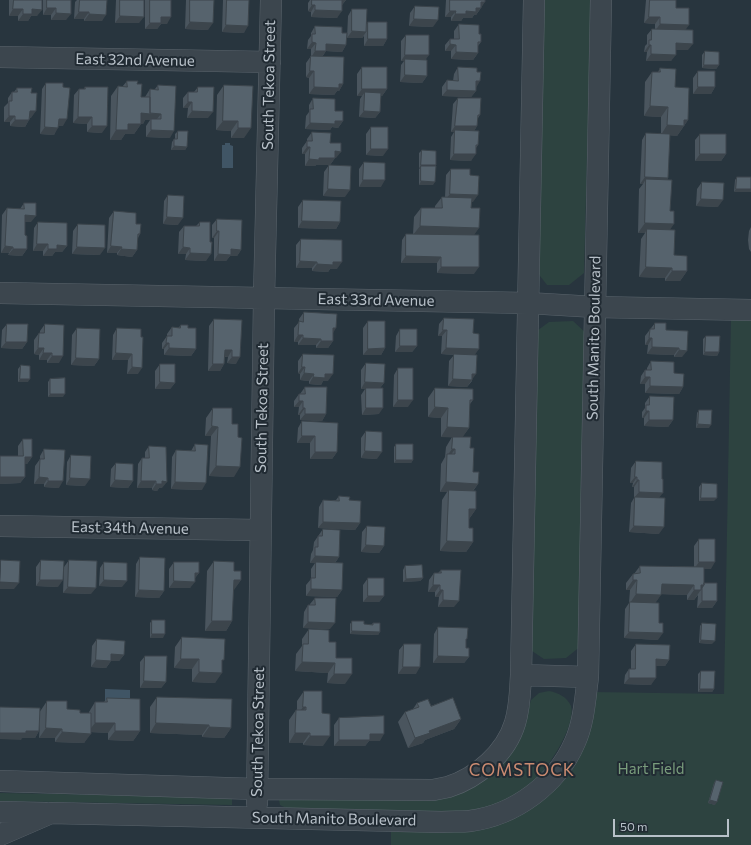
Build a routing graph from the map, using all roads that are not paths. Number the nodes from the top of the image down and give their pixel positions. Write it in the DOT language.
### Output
graph roads {
  1 [pos="271,0"];
  2 [pos="534,0"];
  3 [pos="601,0"];
  4 [pos="0,57"];
  5 [pos="270,62"];
  6 [pos="0,294"];
  7 [pos="264,298"];
  8 [pos="528,303"];
  9 [pos="595,307"];
  10 [pos="751,310"];
  11 [pos="0,526"];
  12 [pos="260,530"];
  13 [pos="521,675"];
  14 [pos="588,677"];
  15 [pos="0,781"];
  16 [pos="257,789"];
  17 [pos="0,812"];
  18 [pos="51,813"];
  19 [pos="256,817"];
  20 [pos="0,835"];
  1 -- 5 [label="street, South Tekoa Street"];
  2 -- 8 [label="street, South Manito Boulevard"];
  3 -- 9 [label="street, South Manito Boulevard"];
  4 -- 5 [label="street, East 32nd Avenue"];
  5 -- 7 [label="street, South Tekoa Street"];
  6 -- 7 [label="street, East 33rd Avenue"];
  7 -- 8 [label="street, East 33rd Avenue"];
  7 -- 12 [label="street, South Tekoa Street"];
  8 -- 9 [label="street, East 33rd Avenue"];
  8 -- 13 [label="street, South Manito Boulevard"];
  9 -- 10 [label="street, East 33rd Avenue"];
  9 -- 14 [label="street, South Manito Boulevard"];
  11 -- 12 [label="street, East 34th Avenue"];
  12 -- 16 [label="street, South Tekoa Street"];
  13 -- 14 [label="street"];
  13 -- 16 [label="street, South Manito Boulevard"];
  14 -- 19 [label="street, South Manito Boulevard"];
  15 -- 16 [label="street, South Manito Boulevard"];
  16 -- 19 [label="street, South Tekoa Street"];
  17 -- 18 [label="street"];
  18 -- 19 [label="street, South Manito Boulevard"];
  18 -- 20 [label="street, South Manito Boulevard"];
}
